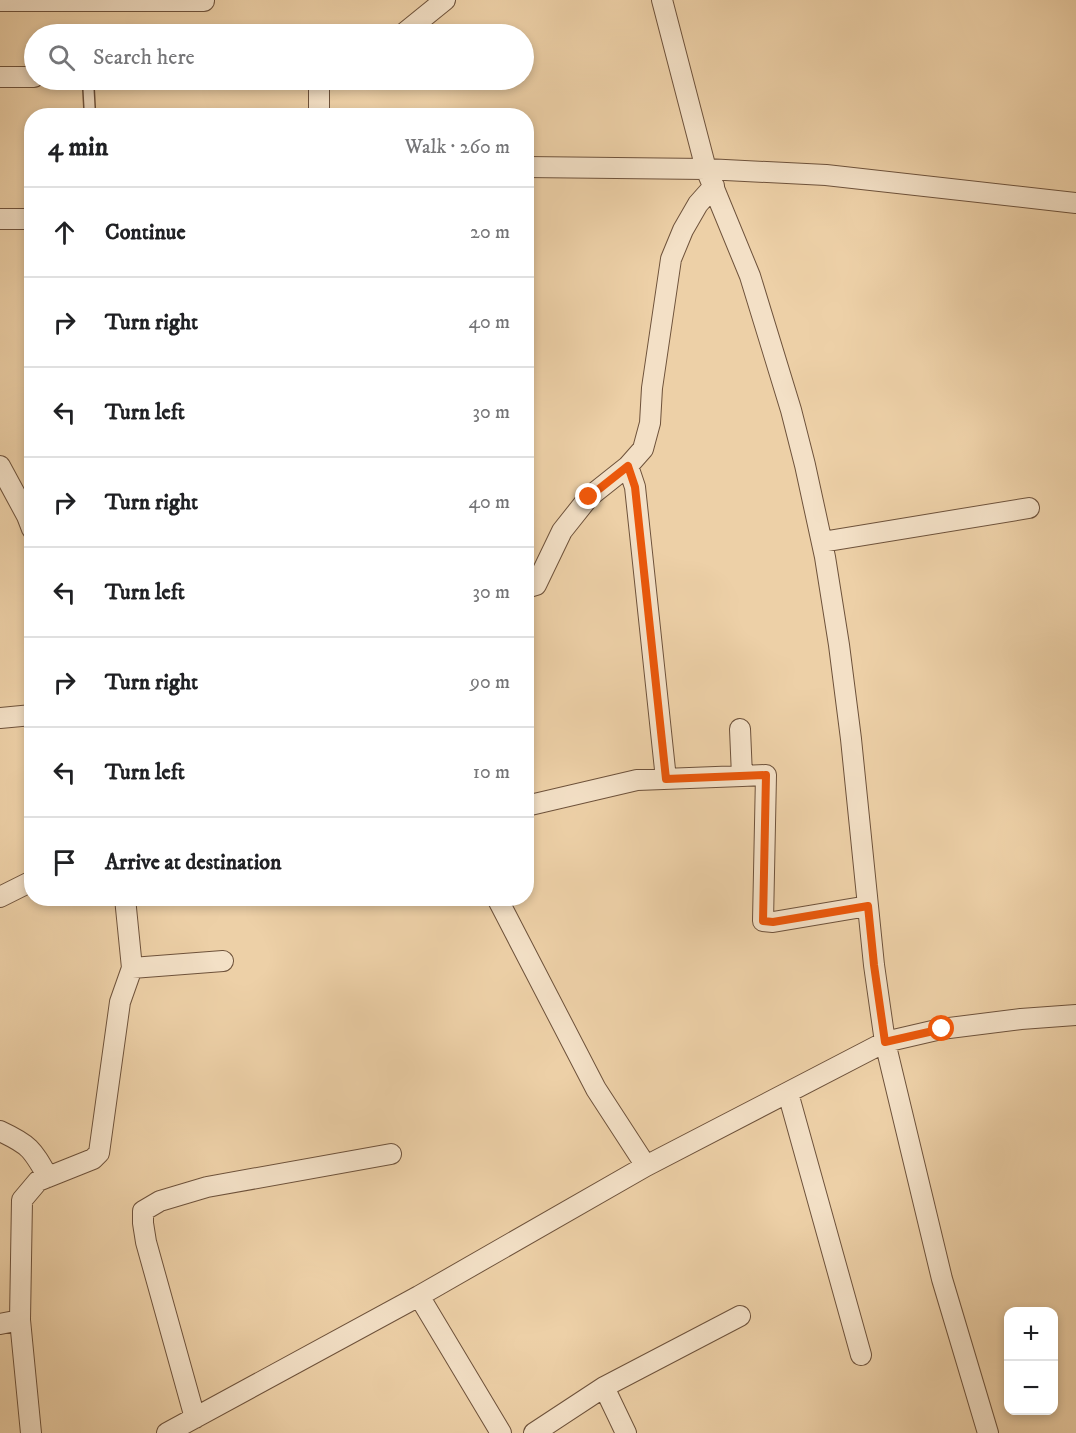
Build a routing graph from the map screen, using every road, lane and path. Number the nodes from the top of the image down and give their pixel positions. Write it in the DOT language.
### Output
graph roads {
  1 [pos="445,0"];
  2 [pos="662,0"];
  3 [pos="0,1"];
  4 [pos="204,1"];
  5 [pos="415,24"];
  6 [pos="0,77"];
  7 [pos="24,77"];
  8 [pos="89,90"];
  9 [pos="318,90"];
  10 [pos="90,108"];
  11 [pos="319,108"];
  12 [pos="534,167"];
  13 [pos="710,177"];
  14 [pos="1076,203"];
  15 [pos="0,219"];
  16 [pos="24,219"];
  17 [pos="0,466"];
  18 [pos="628,466"];
  19 [pos="1029,508"];
  20 [pos="24,510"];
  21 [pos="822,542"];
  22 [pos="534,586"];
  23 [pos="24,716"];
  24 [pos="0,718"];
  25 [pos="740,729"];
  26 [pos="742,776"];
  27 [pos="666,779"];
  28 [pos="534,804"];
  29 [pos="24,885"];
  30 [pos="0,897"];
  31 [pos="126,906"];
  32 [pos="501,906"];
  33 [pos="868,906"];
  34 [pos="223,961"];
  35 [pos="132,968"];
  36 [pos="1076,1015"];
  37 [pos="885,1042"];
  38 [pos="788,1093"];
  39 [pos="0,1131"];
  40 [pos="392,1154"];
  41 [pos="646,1166"];
  42 [pos="48,1177"];
  43 [pos="418,1296"];
  44 [pos="740,1316"];
  45 [pos="20,1320"];
  46 [pos="0,1324"];
  47 [pos="861,1354"];
  48 [pos="604,1387"];
  49 [pos="195,1418"];
  50 [pos="31,1433"];
  51 [pos="167,1433"];
  52 [pos="501,1433"];
  53 [pos="534,1433"];
  54 [pos="626,1433"];
  55 [pos="988,1433"];
  1 -- 5 [label="street"];
  2 -- 13 [label="street"];
  3 -- 4 [label="street"];
  6 -- 7 [label="street"];
  8 -- 10 [label="lane"];
  9 -- 11 [label="street"];
  12 -- 13 [label="street"];
  13 -- 14 [label="street"];
  13 -- 18 [label="street"];
  13 -- 21 [label="street"];
  15 -- 16 [label="street"];
  17 -- 20 [label="street"];
  18 -- 22 [label="street"];
  18 -- 27 [label="street"];
  19 -- 21 [label="street"];
  21 -- 33 [label="street"];
  23 -- 24 [label="street"];
  25 -- 26 [label="street"];
  26 -- 27 [label="street"];
  26 -- 33 [label="street"];
  27 -- 28 [label="street"];
  29 -- 30 [label="street"];
  31 -- 35 [label="street"];
  32 -- 41 [label="street"];
  33 -- 37 [label="street"];
  34 -- 35 [label="street"];
  35 -- 42 [label="street"];
  36 -- 37 [label="street"];
  37 -- 38 [label="street"];
  37 -- 55 [label="street"];
  38 -- 41 [label="street"];
  38 -- 47 [label="street"];
  39 -- 42 [label="street"];
  40 -- 49 [label="street"];
  41 -- 43 [label="street"];
  42 -- 45 [label="street"];
  43 -- 49 [label="street"];
  43 -- 52 [label="street"];
  44 -- 48 [label="street"];
  45 -- 46 [label="street"];
  45 -- 50 [label="street"];
  48 -- 53 [label="street"];
  48 -- 54 [label="street"];
  49 -- 51 [label="street"];
}
